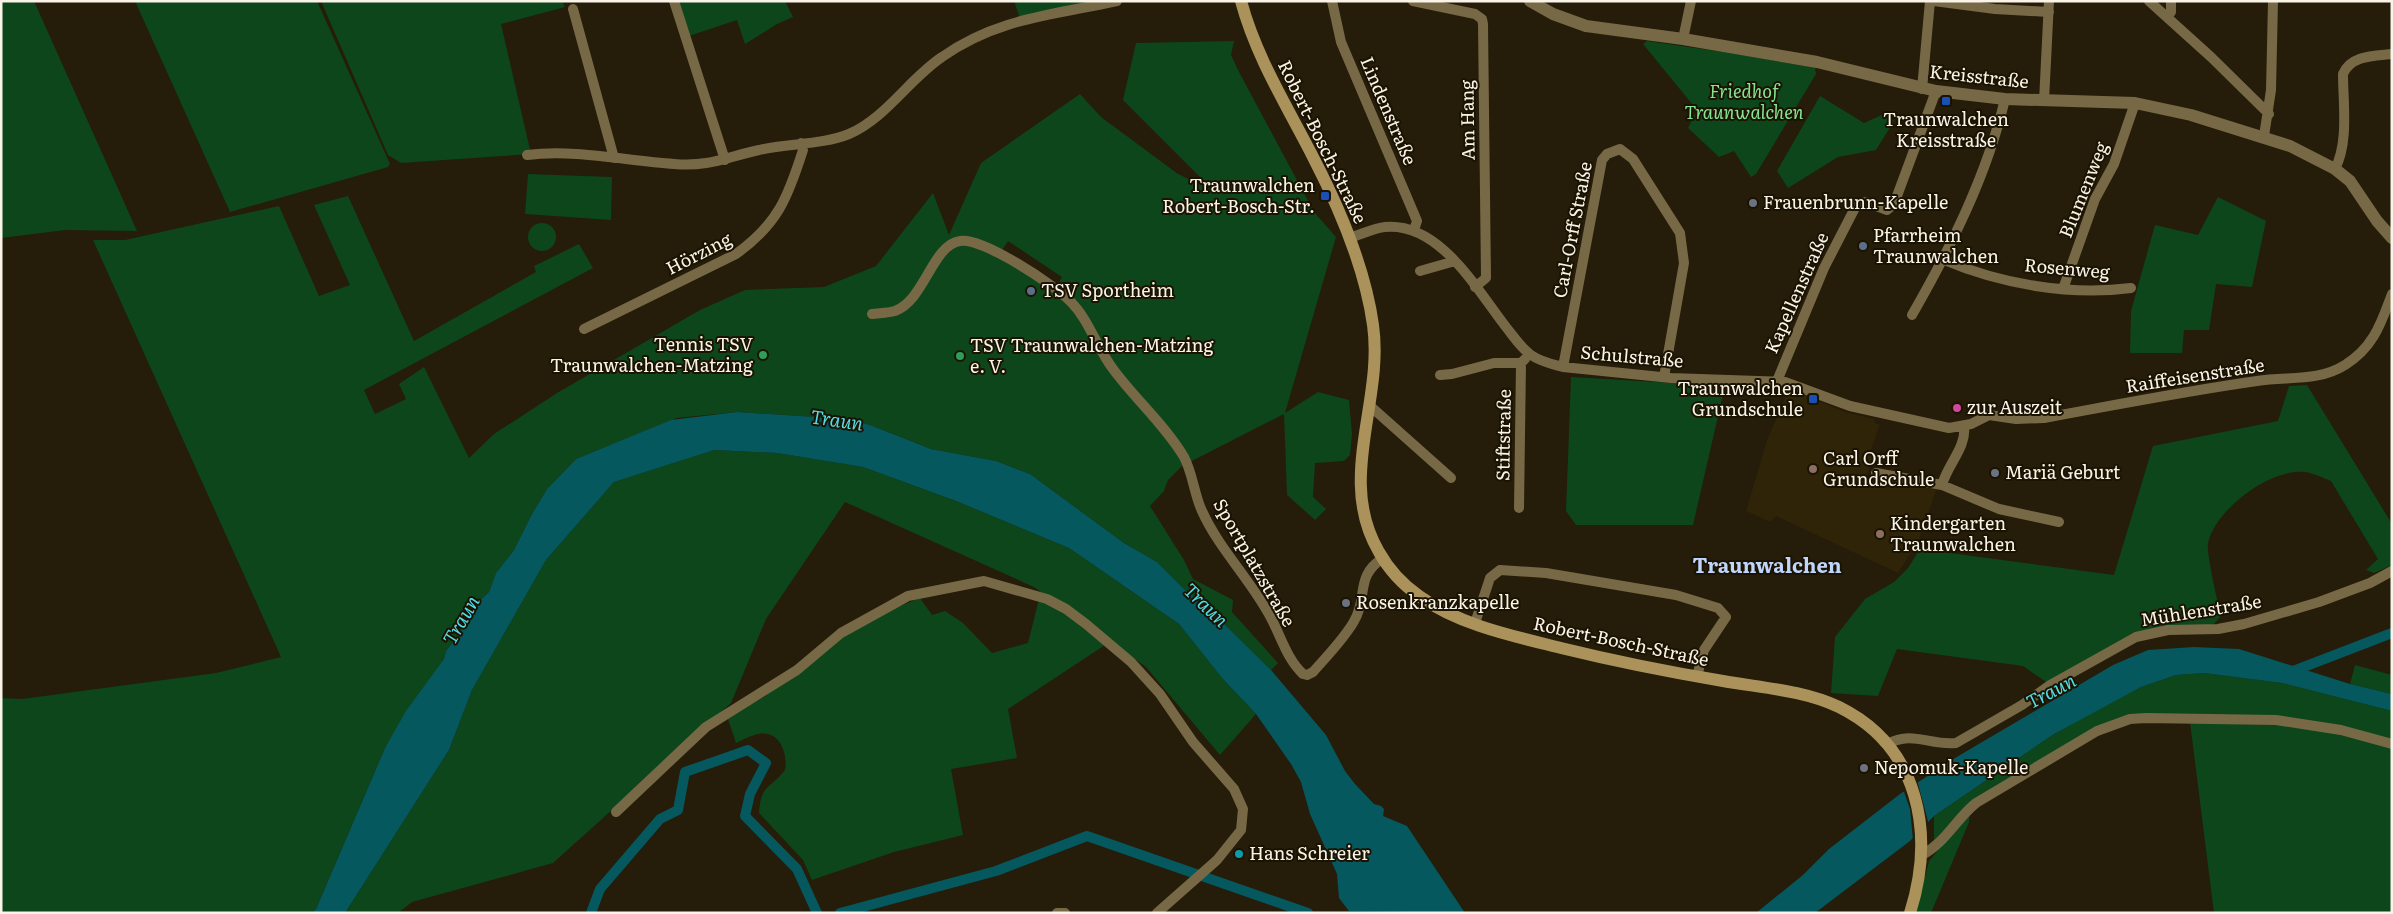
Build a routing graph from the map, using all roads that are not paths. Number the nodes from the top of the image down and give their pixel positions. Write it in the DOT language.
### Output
graph roads {
  1 [pos="674,1"];
  2 [pos="1117,1"];
  3 [pos="1241,1"];
  4 [pos="1332,1"];
  5 [pos="1413,1"];
  6 [pos="1530,1"];
  7 [pos="1691,1"];
  8 [pos="1930,1"];
  9 [pos="1934,1"];
  10 [pos="2049,1"];
  11 [pos="2149,1"];
  12 [pos="2171,1"];
  13 [pos="2273,1"];
  14 [pos="573,9"];
  15 [pos="2049,12"];
  16 [pos="2167,16"];
  17 [pos="1683,39"];
  18 [pos="2392,54"];
  19 [pos="1922,89"];
  20 [pos="1936,91"];
  21 [pos="2005,99"];
  22 [pos="2044,101"];
  23 [pos="2134,104"];
  24 [pos="2269,114"];
  25 [pos="2264,136"];
  26 [pos="801,143"];
  27 [pos="527,155"];
  28 [pos="614,158"];
  29 [pos="726,160"];
  30 [pos="2335,169"];
  31 [pos="1414,230"];
  32 [pos="1349,238"];
  33 [pos="2392,238"];
  34 [pos="1944,260"];
  35 [pos="1455,261"];
  36 [pos="1420,272"];
  37 [pos="1475,287"];
  38 [pos="2131,288"];
  39 [pos="2063,289"];
  40 [pos="2392,294"];
  41 [pos="872,314"];
  42 [pos="1912,315"];
  43 [pos="584,329"];
  44 [pos="1530,354"];
  45 [pos="1521,363"];
  46 [pos="1563,367"];
  47 [pos="1440,375"];
  48 [pos="1664,377"];
  49 [pos="1777,381"];
  50 [pos="1369,405"];
  51 [pos="1964,426"];
  52 [pos="1876,473"];
  53 [pos="1451,478"];
  54 [pos="1942,485"];
  55 [pos="1518,508"];
  56 [pos="2059,522"];
  57 [pos="1383,558"];
  58 [pos="2392,571"];
  59 [pos="1475,624"];
  60 [pos="1697,676"];
  61 [pos="1887,744"];
  62 [pos="2392,744"];
  63 [pos="616,812"];
  64 [pos="1922,855"];
  65 [pos="1058,913"];
  66 [pos="1065,913"];
  67 [pos="1158,913"];
  68 [pos="1910,913"];
  1 -- 29 [label="street"];
  2 -- 26 [label="street"];
  3 -- 32 [label="main road, Robert-Bosch-Straße"];
  4 -- 31 [label="street, Lindenstraße"];
  5 -- 37 [label="street, Am Hang"];
  6 -- 17 [label="street, Kreisstraße"];
  7 -- 17 [label="street"];
  8 -- 19 [label="street"];
  9 -- 15 [label="street"];
  10 -- 15 [label="street"];
  11 -- 16 [label="street"];
  12 -- 16 [label="street"];
  13 -- 24 [label="street"];
  14 -- 28 [label="street"];
  15 -- 22 [label="street"];
  16 -- 24 [label="street"];
  17 -- 19 [label="street, Kreisstraße"];
  18 -- 30 [label="street"];
  19 -- 20 [label="street, Kreisstraße"];
  20 -- 21 [label="street, Kreisstraße"];
  20 -- 49 [label="street, Kapellenstraße"];
  21 -- 22 [label="street, Kreisstraße"];
  21 -- 34 [label="street"];
  22 -- 23 [label="street, Kreisstraße"];
  23 -- 25 [label="street, Kreisstraße"];
  23 -- 39 [label="street, Blumenweg"];
  24 -- 25 [label="street"];
  25 -- 30 [label="street, Kreisstraße"];
  26 -- 29 [label="street"];
  26 -- 43 [label="street, Hörzing"];
  27 -- 28 [label="street"];
  28 -- 29 [label="street"];
  30 -- 33 [label="street, Kreisstraße"];
  31 -- 32 [label="street, Schulstraße"];
  31 -- 35 [label="street, Schulstraße"];
  32 -- 50 [label="main road, Robert-Bosch-Straße"];
  34 -- 39 [label="street, Rosenweg"];
  34 -- 42 [label="street"];
  35 -- 36 [label="street"];
  35 -- 37 [label="street, Schulstraße"];
  37 -- 44 [label="street, Schulstraße"];
  38 -- 39 [label="street, Rosenweg"];
  40 -- 51 [label="street, Raiffeisenstraße"];
  41 -- 57 [label="street, Sportplatzstraße"];
  44 -- 45 [label="street"];
  44 -- 46 [label="street, Schulstraße"];
  45 -- 47 [label="street"];
  45 -- 55 [label="street, Stiftstraße"];
  46 -- 48 [label="street, Schulstraße"];
  46 -- 48 [label="street, Carl-Orff Straße"];
  48 -- 49 [label="street, Schulstraße"];
  49 -- 51 [label="street, Schulstraße"];
  50 -- 53 [label="street"];
  50 -- 57 [label="main road, Robert-Bosch-Straße"];
  51 -- 54 [label="street"];
  52 -- 54 [label="street"];
  54 -- 56 [label="street"];
  57 -- 59 [label="main road, Robert-Bosch-Straße"];
  58 -- 61 [label="street, Mühlenstraße"];
  59 -- 60 [label="main road, Robert-Bosch-Straße"];
  59 -- 60 [label="street"];
  60 -- 61 [label="main road, Robert-Bosch-Straße"];
  61 -- 64 [label="main road, Robert-Bosch-Straße"];
  62 -- 64 [label="street"];
  63 -- 67 [label="street"];
  64 -- 68 [label="main road, Robert-Bosch-Straße"];
  65 -- 66 [label="street"];
}
